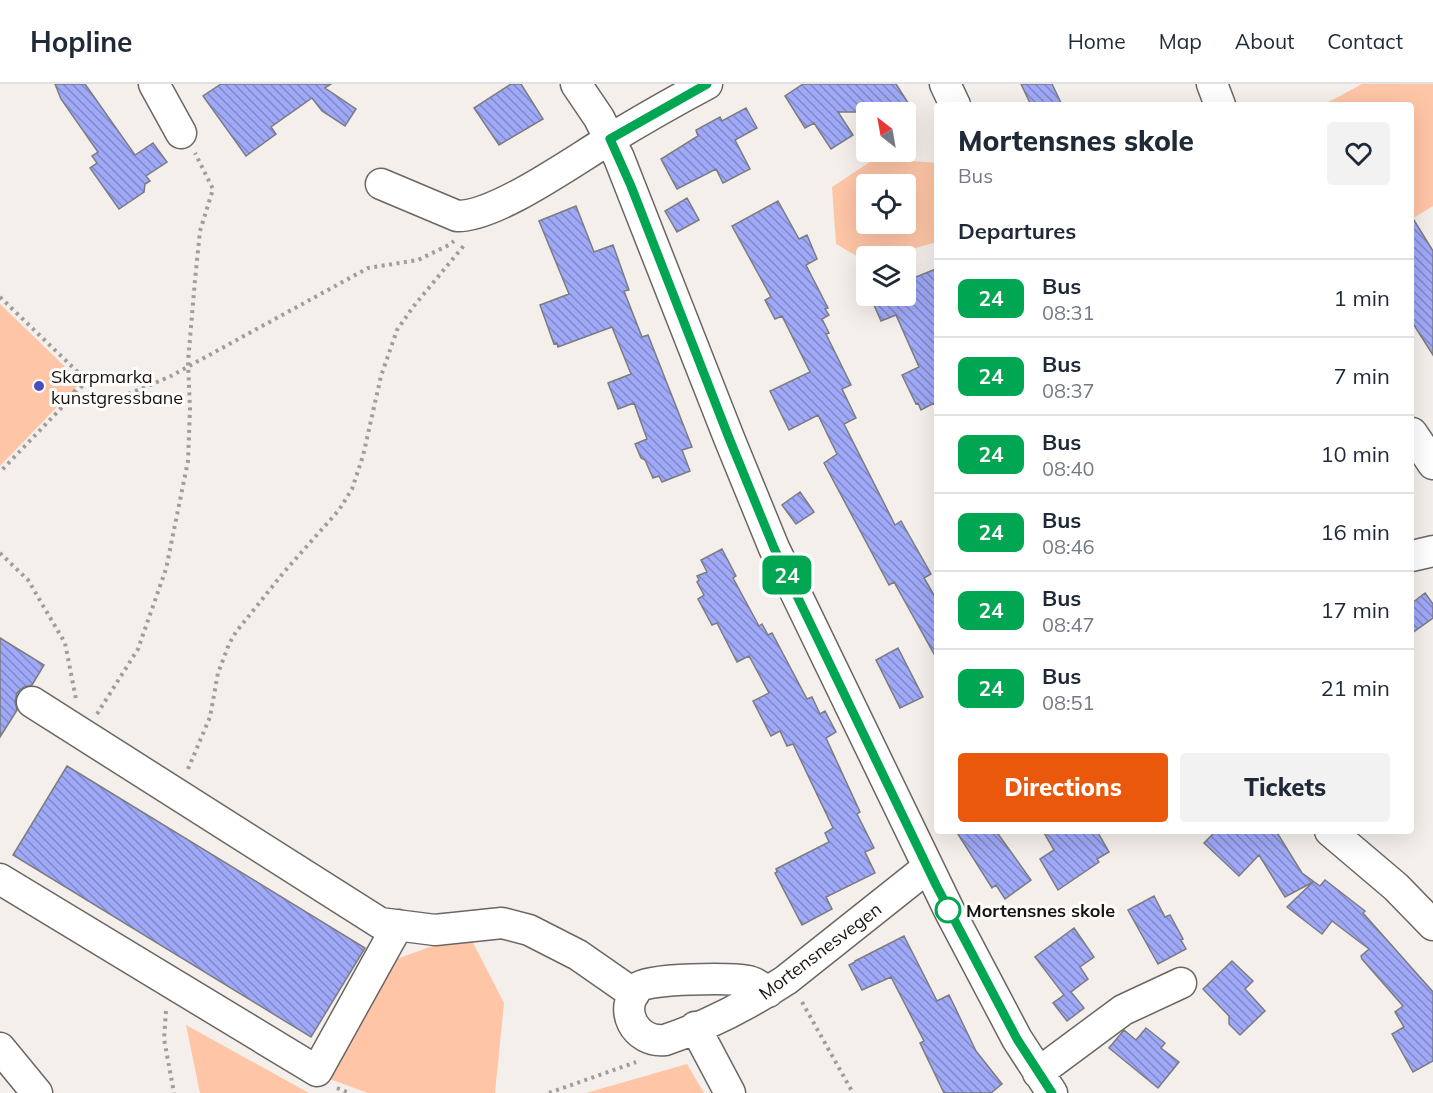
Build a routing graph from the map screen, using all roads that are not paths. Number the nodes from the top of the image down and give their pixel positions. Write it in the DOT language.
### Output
graph roads {
  1 [pos="154,84"];
  2 [pos="576,84"];
  3 [pos="707,84"];
  4 [pos="945,84"];
  5 [pos="1212,84"];
  6 [pos="954,102"];
  7 [pos="1219,102"];
  8 [pos="181,133"];
  9 [pos="610,139"];
  10 [pos="381,184"];
  11 [pos="1414,436"];
  12 [pos="1433,464"];
  13 [pos="1433,551"];
  14 [pos="1414,556"];
  15 [pos="32,702"];
  16 [pos="1334,834"];
  17 [pos="927,868"];
  18 [pos="0,879"];
  19 [pos="398,925"];
  20 [pos="1433,925"];
  21 [pos="1180,982"];
  22 [pos="768,992"];
  23 [pos="634,994"];
  24 [pos="684,1032"];
  25 [pos="0,1048"];
  26 [pos="1045,1083"];
  27 [pos="37,1093"];
  28 [pos="730,1093"];
  1 -- 8 [label="street"];
  2 -- 9 [label="street"];
  3 -- 9 [label="street"];
  4 -- 6 [label="street"];
  5 -- 7 [label="street"];
  9 -- 10 [label="street"];
  9 -- 17 [label="street"];
  11 -- 12 [label="street"];
  13 -- 14 [label="street"];
  15 -- 19 [label="street"];
  16 -- 20 [label="street"];
  17 -- 22 [label="street, Mortensnesvegen"];
  17 -- 26 [label="street"];
  18 -- 19 [label="street"];
  19 -- 23 [label="street"];
  21 -- 26 [label="street"];
  22 -- 23 [label="street"];
  22 -- 24 [label="street, Mortensnesvegen"];
  23 -- 24 [label="street"];
  24 -- 28 [label="street"];
  25 -- 27 [label="street"];
}
